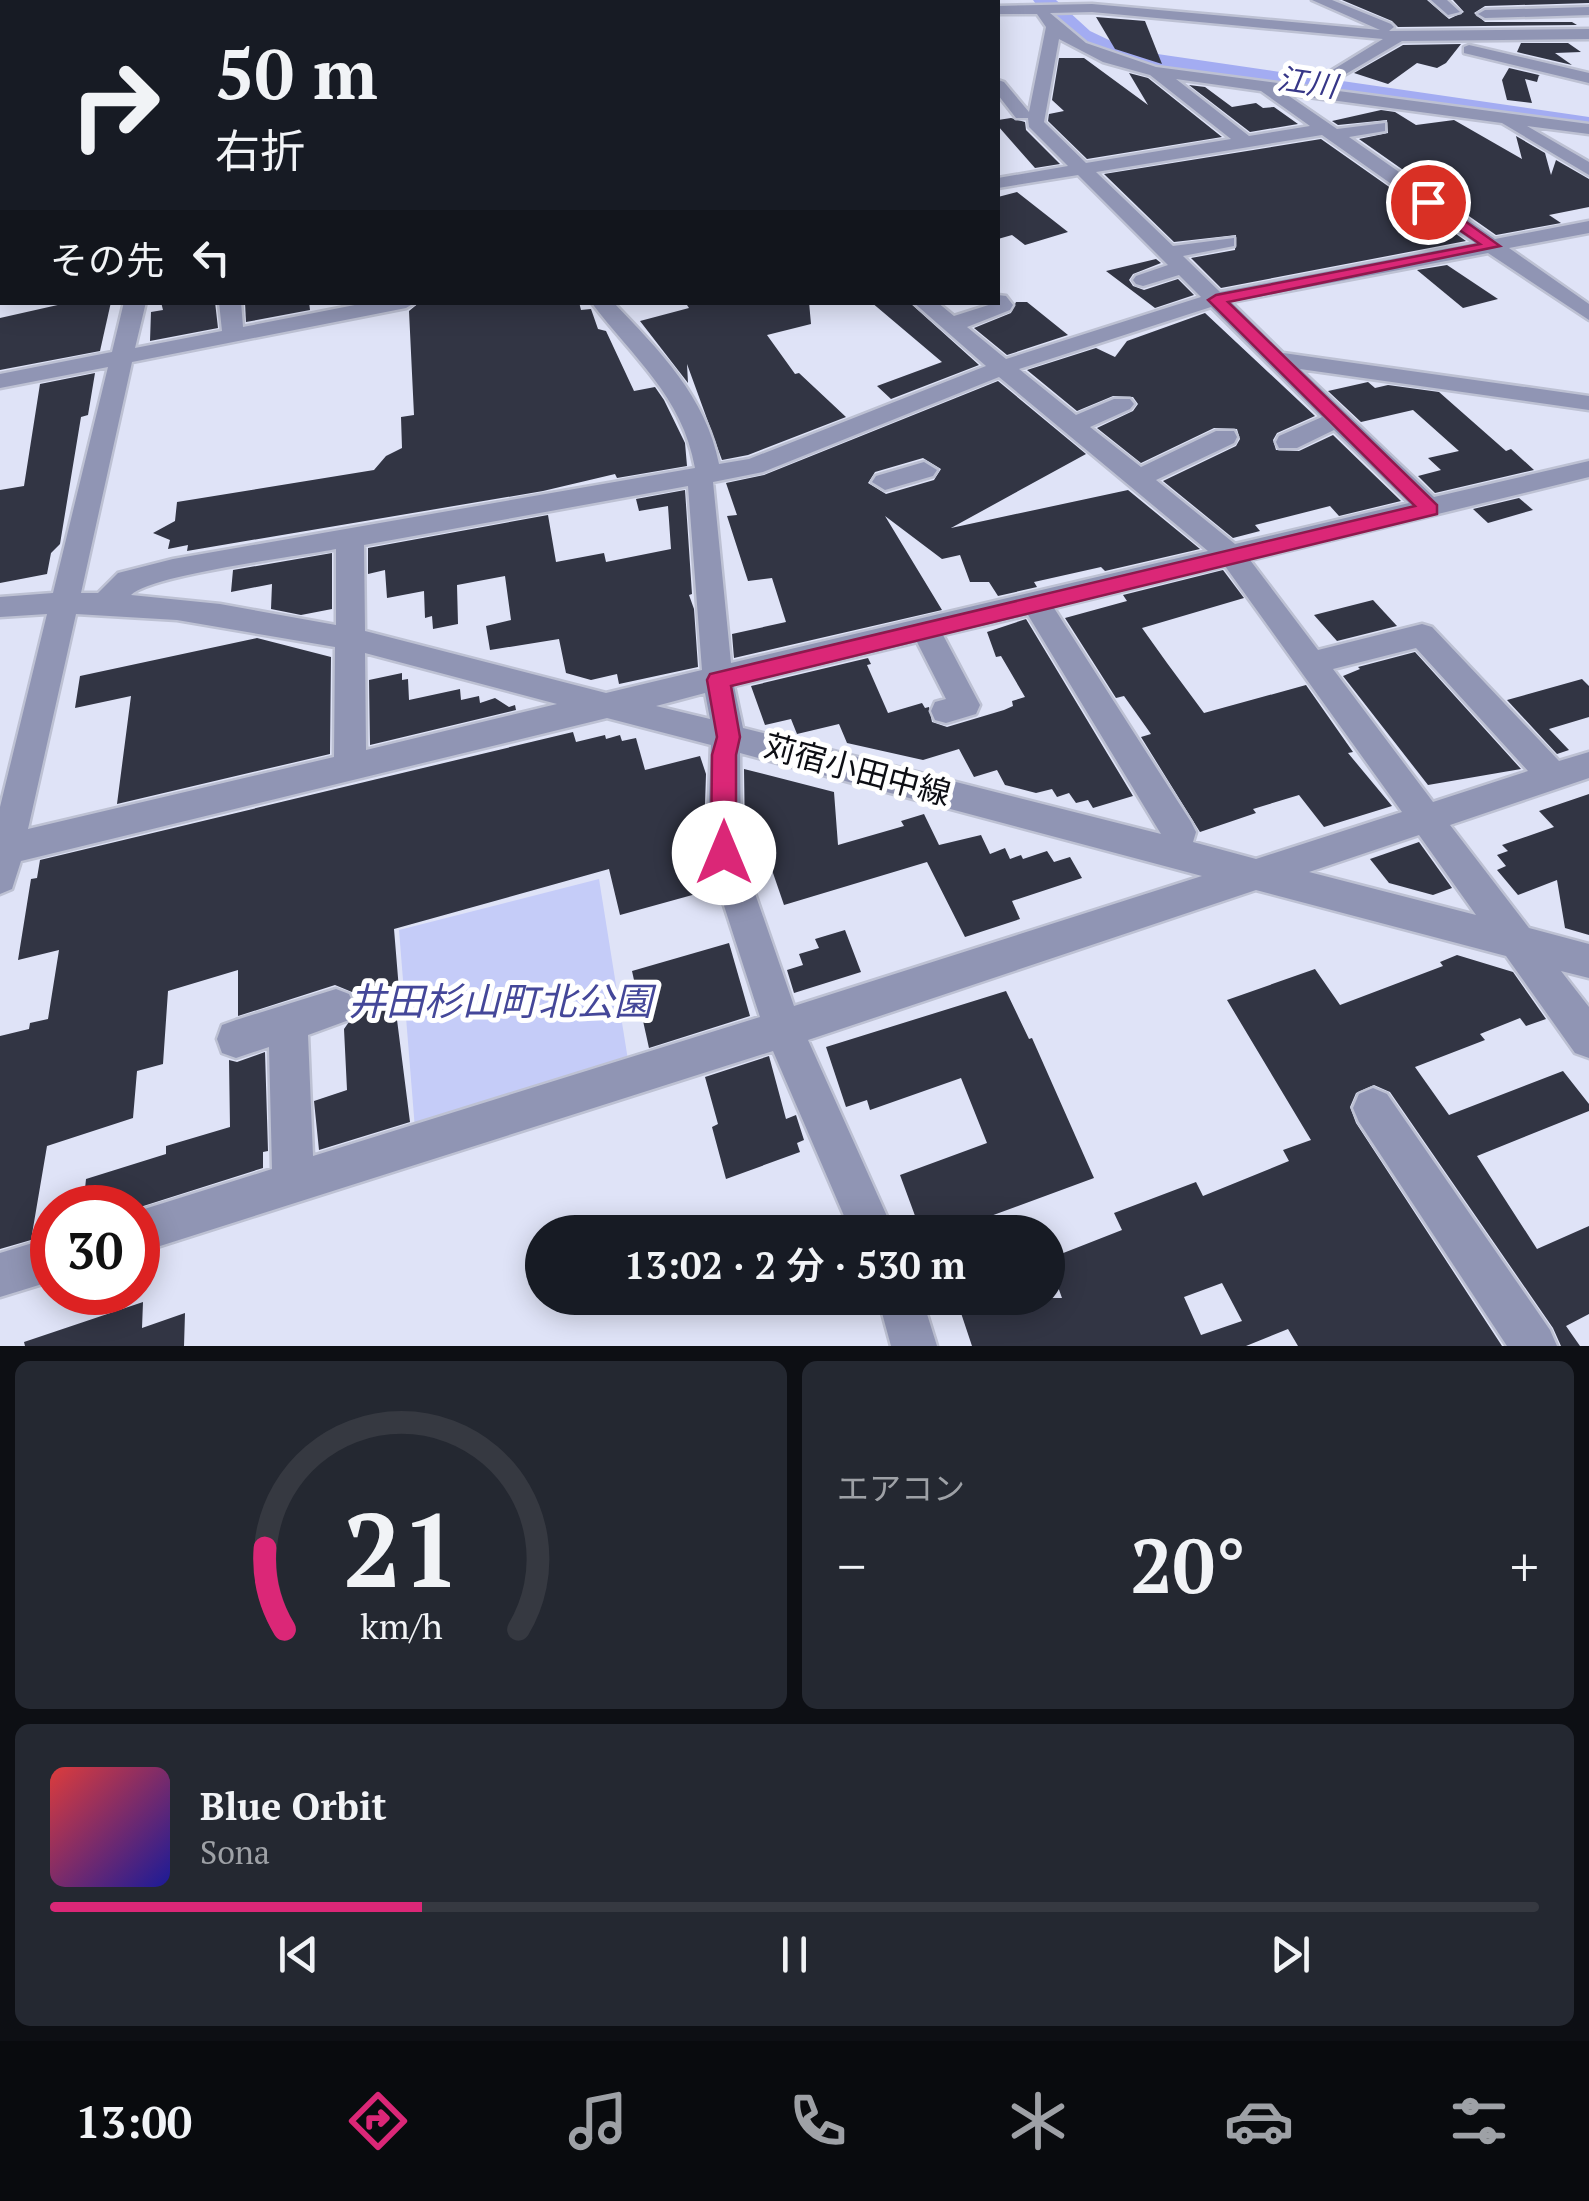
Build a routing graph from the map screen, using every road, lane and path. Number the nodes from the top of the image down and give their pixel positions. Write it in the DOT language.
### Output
graph roads {
  1 [pos="1214,0"];
  2 [pos="1337,0"];
  3 [pos="1438,0"];
  4 [pos="1580,0"];
  5 [pos="1033,4"];
  6 [pos="1064,4"];
  7 [pos="1309,5"];
  8 [pos="1156,7"];
  9 [pos="1589,8"];
  10 [pos="1000,10"];
  11 [pos="1453,12"];
  12 [pos="1495,16"];
  13 [pos="1258,22"];
  14 [pos="1053,27"];
  15 [pos="1589,34"];
  16 [pos="1398,37"];
  17 [pos="1418,38"];
  18 [pos="1117,63"];
  19 [pos="1066,70"];
  20 [pos="1156,72"];
  21 [pos="1589,78"];
  22 [pos="1327,80"];
  23 [pos="1262,85"];
  24 [pos="1000,87"];
  25 [pos="1022,114"];
  26 [pos="1505,116"];
  27 [pos="1589,116"];
  28 [pos="1379,127"];
  29 [pos="1589,129"];
  30 [pos="1328,132"];
  31 [pos="1244,140"];
  32 [pos="1081,168"];
  33 [pos="1589,170"];
  34 [pos="1000,183"];
  35 [pos="1589,226"];
  36 [pos="1227,242"];
  37 [pos="1492,246"];
  38 [pos="1175,260"];
  39 [pos="1143,280"];
  40 [pos="1216,300"];
  41 [pos="1000,304"];
  42 [pos="134,305"];
  43 [pos="230,305"];
  44 [pos="374,305"];
  45 [pos="604,305"];
  46 [pos="927,305"];
  47 [pos="320,310"];
  48 [pos="1589,314"];
  49 [pos="950,325"];
  50 [pos="233,335"];
  51 [pos="1065,348"];
  52 [pos="124,356"];
  53 [pos="1274,358"];
  54 [pos="1003,367"];
  55 [pos="1089,369"];
  56 [pos="0,380"];
  57 [pos="1589,402"];
  58 [pos="1122,404"];
  59 [pos="1337,418"];
  60 [pos="1074,425"];
  61 [pos="1226,437"];
  62 [pos="1288,442"];
  63 [pos="924,470"];
  64 [pos="1589,470"];
  65 [pos="705,475"];
  66 [pos="1140,478"];
  67 [pos="885,482"];
  68 [pos="1430,510"];
  69 [pos="350,539"];
  70 [pos="1232,556"];
  71 [pos="66,600"];
  72 [pos="106,603"];
  73 [pos="1036,604"];
  74 [pos="0,607"];
  75 [pos="926,631"];
  76 [pos="352,639"];
  77 [pos="1314,664"];
  78 [pos="718,680"];
  79 [pos="604,706"];
  80 [pos="946,710"];
  81 [pos="728,737"];
  82 [pos="1589,765"];
  83 [pos="350,768"];
  84 [pos="1553,776"];
  85 [pos="1429,820"];
  86 [pos="1172,852"];
  87 [pos="2,860"];
  88 [pos="1258,873"];
  89 [pos="1517,942"];
  90 [pos="1589,960"];
  91 [pos="336,1008"];
  92 [pos="288,1022"];
  93 [pos="783,1029"];
  94 [pos="236,1039"];
  95 [pos="1589,1039"];
  96 [pos="1374,1108"];
  97 [pos="293,1182"];
  98 [pos="865,1215"];
  99 [pos="160,1225"];
  100 [pos="30,1266"];
  101 [pos="0,1276"];
  102 [pos="905,1315"];
  103 [pos="914,1346"];
  104 [pos="1534,1346"];
  1 -- 13 [label="street"];
  2 -- 7 [label="street"];
  3 -- 11 [label="street"];
  4 -- 9 [label="street"];
  5 -- 6 [label="street"];
  5 -- 10 [label="street"];
  5 -- 14 [label="street"];
  6 -- 8 [label="street"];
  6 -- 22 [label="street"];
  7 -- 13 [label="street"];
  7 -- 17 [label="street"];
  8 -- 13 [label="street"];
  9 -- 12 [label="street"];
  13 -- 16 [label="street"];
  14 -- 18 [label="street"];
  14 -- 19 [label="street"];
  15 -- 17 [label="street"];
  16 -- 17 [label="street"];
  16 -- 22 [label="street"];
  17 -- 21 [label="street"];
  18 -- 19 [label="street"];
  18 -- 20 [label="street"];
  19 -- 32 [label="street"];
  20 -- 23 [label="street"];
  20 -- 31 [label="street"];
  22 -- 27 [label="street"];
  23 -- 26 [label="street"];
  23 -- 30 [label="street"];
  24 -- 25 [label="street"];
  26 -- 29 [label="street"];
  26 -- 33 [label="street"];
  28 -- 30 [label="street"];
  30 -- 31 [label="street"];
  30 -- 37 [label="street"];
  31 -- 32 [label="street"];
  32 -- 34 [label="street"];
  32 -- 38 [label="street"];
  35 -- 37 [label="street"];
  36 -- 38 [label="street"];
  37 -- 40 [label="street"];
  37 -- 48 [label="street"];
  38 -- 39 [label="street"];
  38 -- 40 [label="street"];
  40 -- 51 [label="street"];
  40 -- 53 [label="street"];
  41 -- 49 [label="street"];
  42 -- 52 [label="street"];
  43 -- 50 [label="street"];
  44 -- 47 [label="street"];
  45 -- 65 [label="street"];
  46 -- 49 [label="street"];
  47 -- 50 [label="street"];
  49 -- 54 [label="street"];
  50 -- 52 [label="street"];
  51 -- 54 [label="street"];
  51 -- 55 [label="street"];
  52 -- 56 [label="street"];
  52 -- 71 [label="street"];
  53 -- 57 [label="street"];
  53 -- 59 [label="street"];
  54 -- 60 [label="street"];
  54 -- 65 [label="street"];
  58 -- 60 [label="street"];
  59 -- 62 [label="street"];
  59 -- 68 [label="street"];
  60 -- 66 [label="street"];
  61 -- 66 [label="street"];
  63 -- 67 [label="street"];
  64 -- 68 [label="street"];
  65 -- 69 [label="street"];
  65 -- 78 [label="street"];
  66 -- 70 [label="street"];
  68 -- 70 [label="street"];
  69 -- 72 [label="street"];
  69 -- 76 [label="street"];
  70 -- 73 [label="street"];
  70 -- 77 [label="street"];
  71 -- 72 [label="street, 苅宿小田中線"];
  71 -- 74 [label="street, 苅宿小田中線"];
  71 -- 87 [label="street"];
  72 -- 76 [label="street, 苅宿小田中線"];
  73 -- 75 [label="street"];
  73 -- 86 [label="street"];
  75 -- 78 [label="street"];
  75 -- 80 [label="street"];
  76 -- 79 [label="street, 苅宿小田中線"];
  76 -- 83 [label="street"];
  77 -- 84 [label="street"];
  77 -- 85 [label="street"];
  78 -- 79 [label="street"];
  78 -- 81 [label="street"];
  79 -- 81 [label="street, 苅宿小田中線"];
  79 -- 83 [label="street"];
  81 -- 86 [label="street, 苅宿小田中線"];
  81 -- 93 [label="street"];
  82 -- 84 [label="street"];
  83 -- 87 [label="street"];
  84 -- 85 [label="street"];
  85 -- 88 [label="street"];
  85 -- 89 [label="street"];
  86 -- 88 [label="street, 苅宿小田中線"];
  88 -- 89 [label="street, 苅宿小田中線"];
  88 -- 93 [label="street"];
  89 -- 90 [label="street, 苅宿小田中線"];
  89 -- 95 [label="street"];
  91 -- 92 [label="street"];
  92 -- 94 [label="street"];
  92 -- 97 [label="street"];
  93 -- 97 [label="street"];
  93 -- 98 [label="street"];
  96 -- 104 [label="street"];
  97 -- 99 [label="street"];
  100 -- 101 [label="street"];
  102 -- 103 [label="street"];
}
